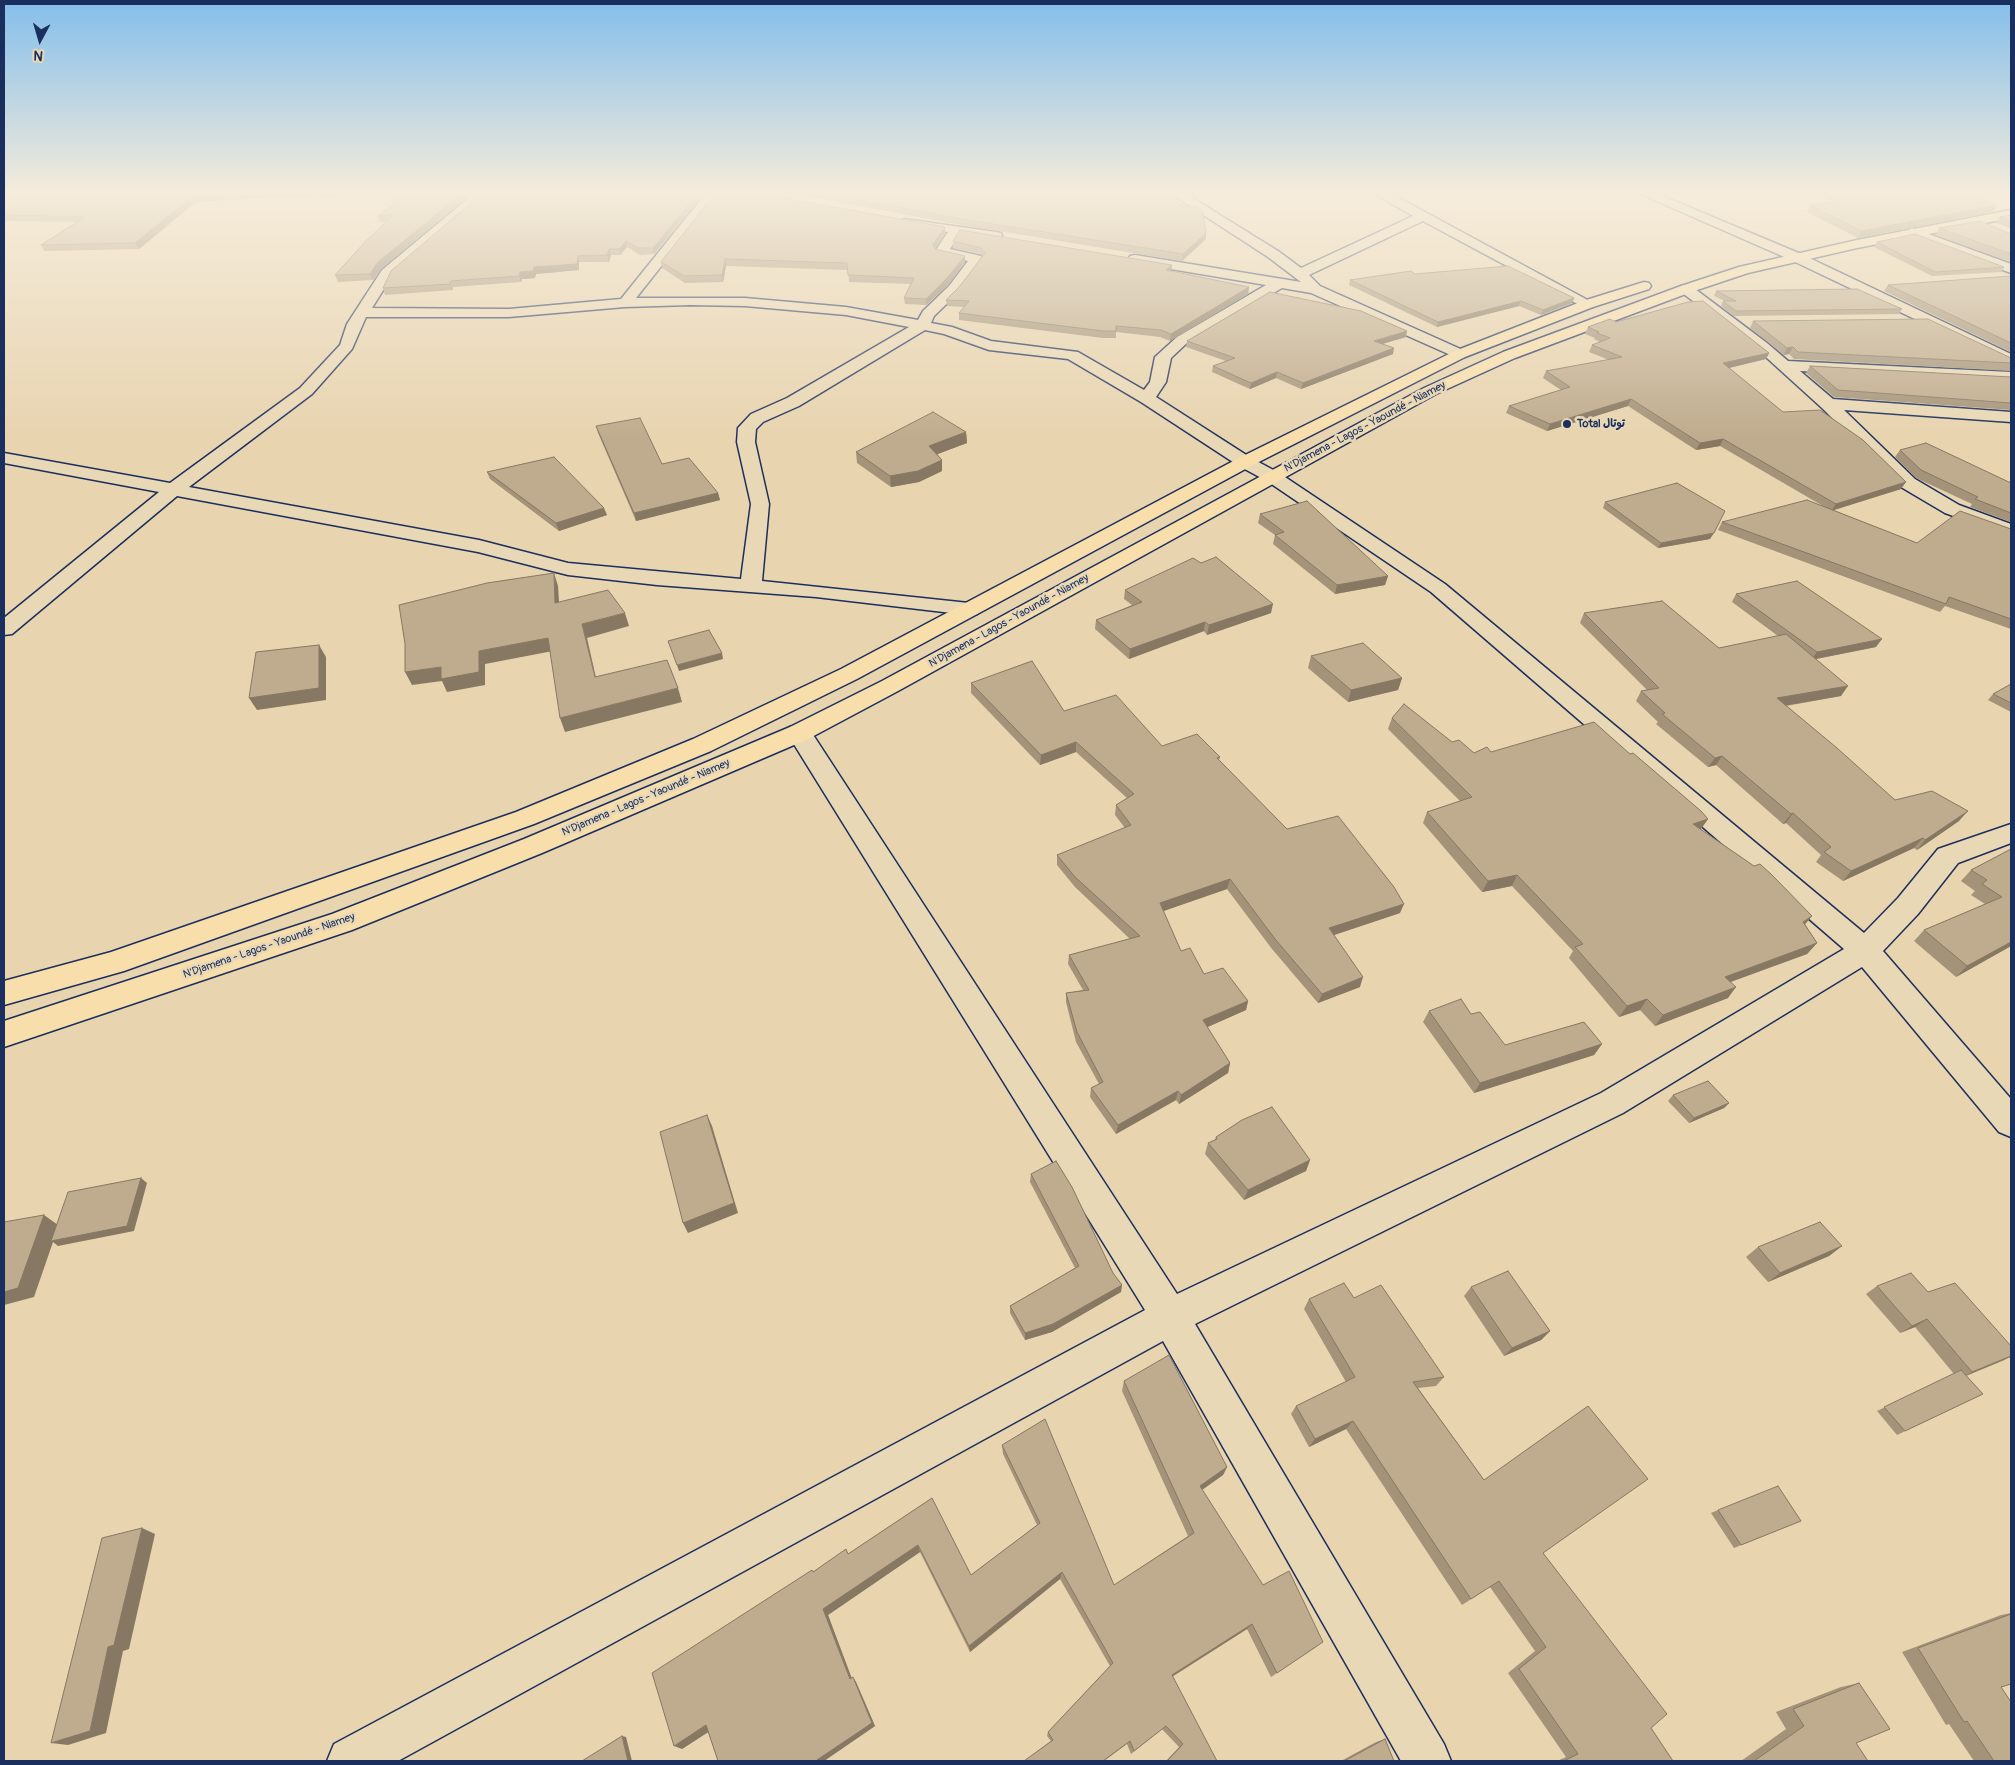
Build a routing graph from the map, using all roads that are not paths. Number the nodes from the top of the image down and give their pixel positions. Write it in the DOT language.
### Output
graph roads {
  1 [pos="386,274"];
  2 [pos="648,274"];
  3 [pos="965,274"];
  4 [pos="1227,274"];
  5 [pos="1300,274"];
  6 [pos="1532,274"];
  7 [pos="1682,274"];
  8 [pos="1734,274"];
  9 [pos="1834,274"];
  10 [pos="2011,277"];
  11 [pos="1992,278"];
  12 [pos="1280,283"];
  13 [pos="1889,285"];
  14 [pos="1861,287"];
  15 [pos="1686,288"];
  16 [pos="1315,289"];
  17 [pos="625,303"];
  18 [pos="1588,304"];
  19 [pos="361,312"];
  20 [pos="1889,320"];
  21 [pos="1928,320"];
  22 [pos="1731,322"];
  23 [pos="1751,322"];
  24 [pos="922,326"];
  25 [pos="1460,354"];
  26 [pos="2007,355"];
  27 [pos="1783,365"];
  28 [pos="2011,377"];
  29 [pos="1147,398"];
  30 [pos="1828,404"];
  31 [pos="2011,417"];
  32 [pos="4,458"];
  33 [pos="1245,462"];
  34 [pos="1273,477"];
  35 [pos="172,490"];
  36 [pos="2011,531"];
  37 [pos="751,586"];
  38 [pos="969,610"];
  39 [pos="4,629"];
  40 [pos="799,733"];
  41 [pos="2011,833"];
  42 [pos="1865,951"];
  43 [pos="4,993"];
  44 [pos="4,1034"];
  45 [pos="2011,1122"];
  46 [pos="1170,1317"];
  47 [pos="351,1761"];
  48 [pos="1427,1761"];
  1 -- 19 [label="street"];
  2 -- 17 [label="street"];
  3 -- 24 [label="street"];
  4 -- 12 [label="street"];
  5 -- 16 [label="street"];
  6 -- 18 [label="street"];
  7 -- 18 [label="highway, N'Djamena - Lagos - Yaoundé - Niamey"];
  8 -- 15 [label="highway, N'Djamena - Lagos - Yaoundé - Niamey"];
  9 -- 14 [label="street"];
  10 -- 11 [label="street"];
  12 -- 16 [label="street"];
  12 -- 29 [label="street"];
  13 -- 14 [label="street"];
  14 -- 21 [label="street"];
  15 -- 22 [label="street"];
  15 -- 34 [label="highway, N'Djamena - Lagos - Yaoundé - Niamey"];
  16 -- 25 [label="street"];
  17 -- 19 [label="street"];
  17 -- 24 [label="street"];
  18 -- 25 [label="highway, N'Djamena - Lagos - Yaoundé - Niamey"];
  19 -- 35 [label="street"];
  20 -- 21 [label="street"];
  21 -- 26 [label="street"];
  22 -- 23 [label="street"];
  22 -- 27 [label="street"];
  24 -- 29 [label="street"];
  24 -- 37 [label="street"];
  25 -- 33 [label="highway, N'Djamena - Lagos - Yaoundé - Niamey"];
  27 -- 28 [label="street"];
  27 -- 30 [label="street"];
  29 -- 33 [label="street"];
  30 -- 31 [label="street"];
  30 -- 36 [label="street"];
  32 -- 35 [label="street"];
  33 -- 34 [label="street"];
  33 -- 38 [label="highway, N'Djamena - Lagos - Yaoundé - Niamey"];
  34 -- 40 [label="highway, N'Djamena - Lagos - Yaoundé - Niamey"];
  34 -- 42 [label="street"];
  35 -- 37 [label="street"];
  35 -- 39 [label="street"];
  37 -- 38 [label="street"];
  38 -- 43 [label="highway, N'Djamena - Lagos - Yaoundé - Niamey"];
  40 -- 44 [label="highway, N'Djamena - Lagos - Yaoundé - Niamey"];
  40 -- 46 [label="street"];
  41 -- 42 [label="street"];
  42 -- 45 [label="street"];
  42 -- 46 [label="street"];
  46 -- 47 [label="street"];
  46 -- 48 [label="street"];
}
